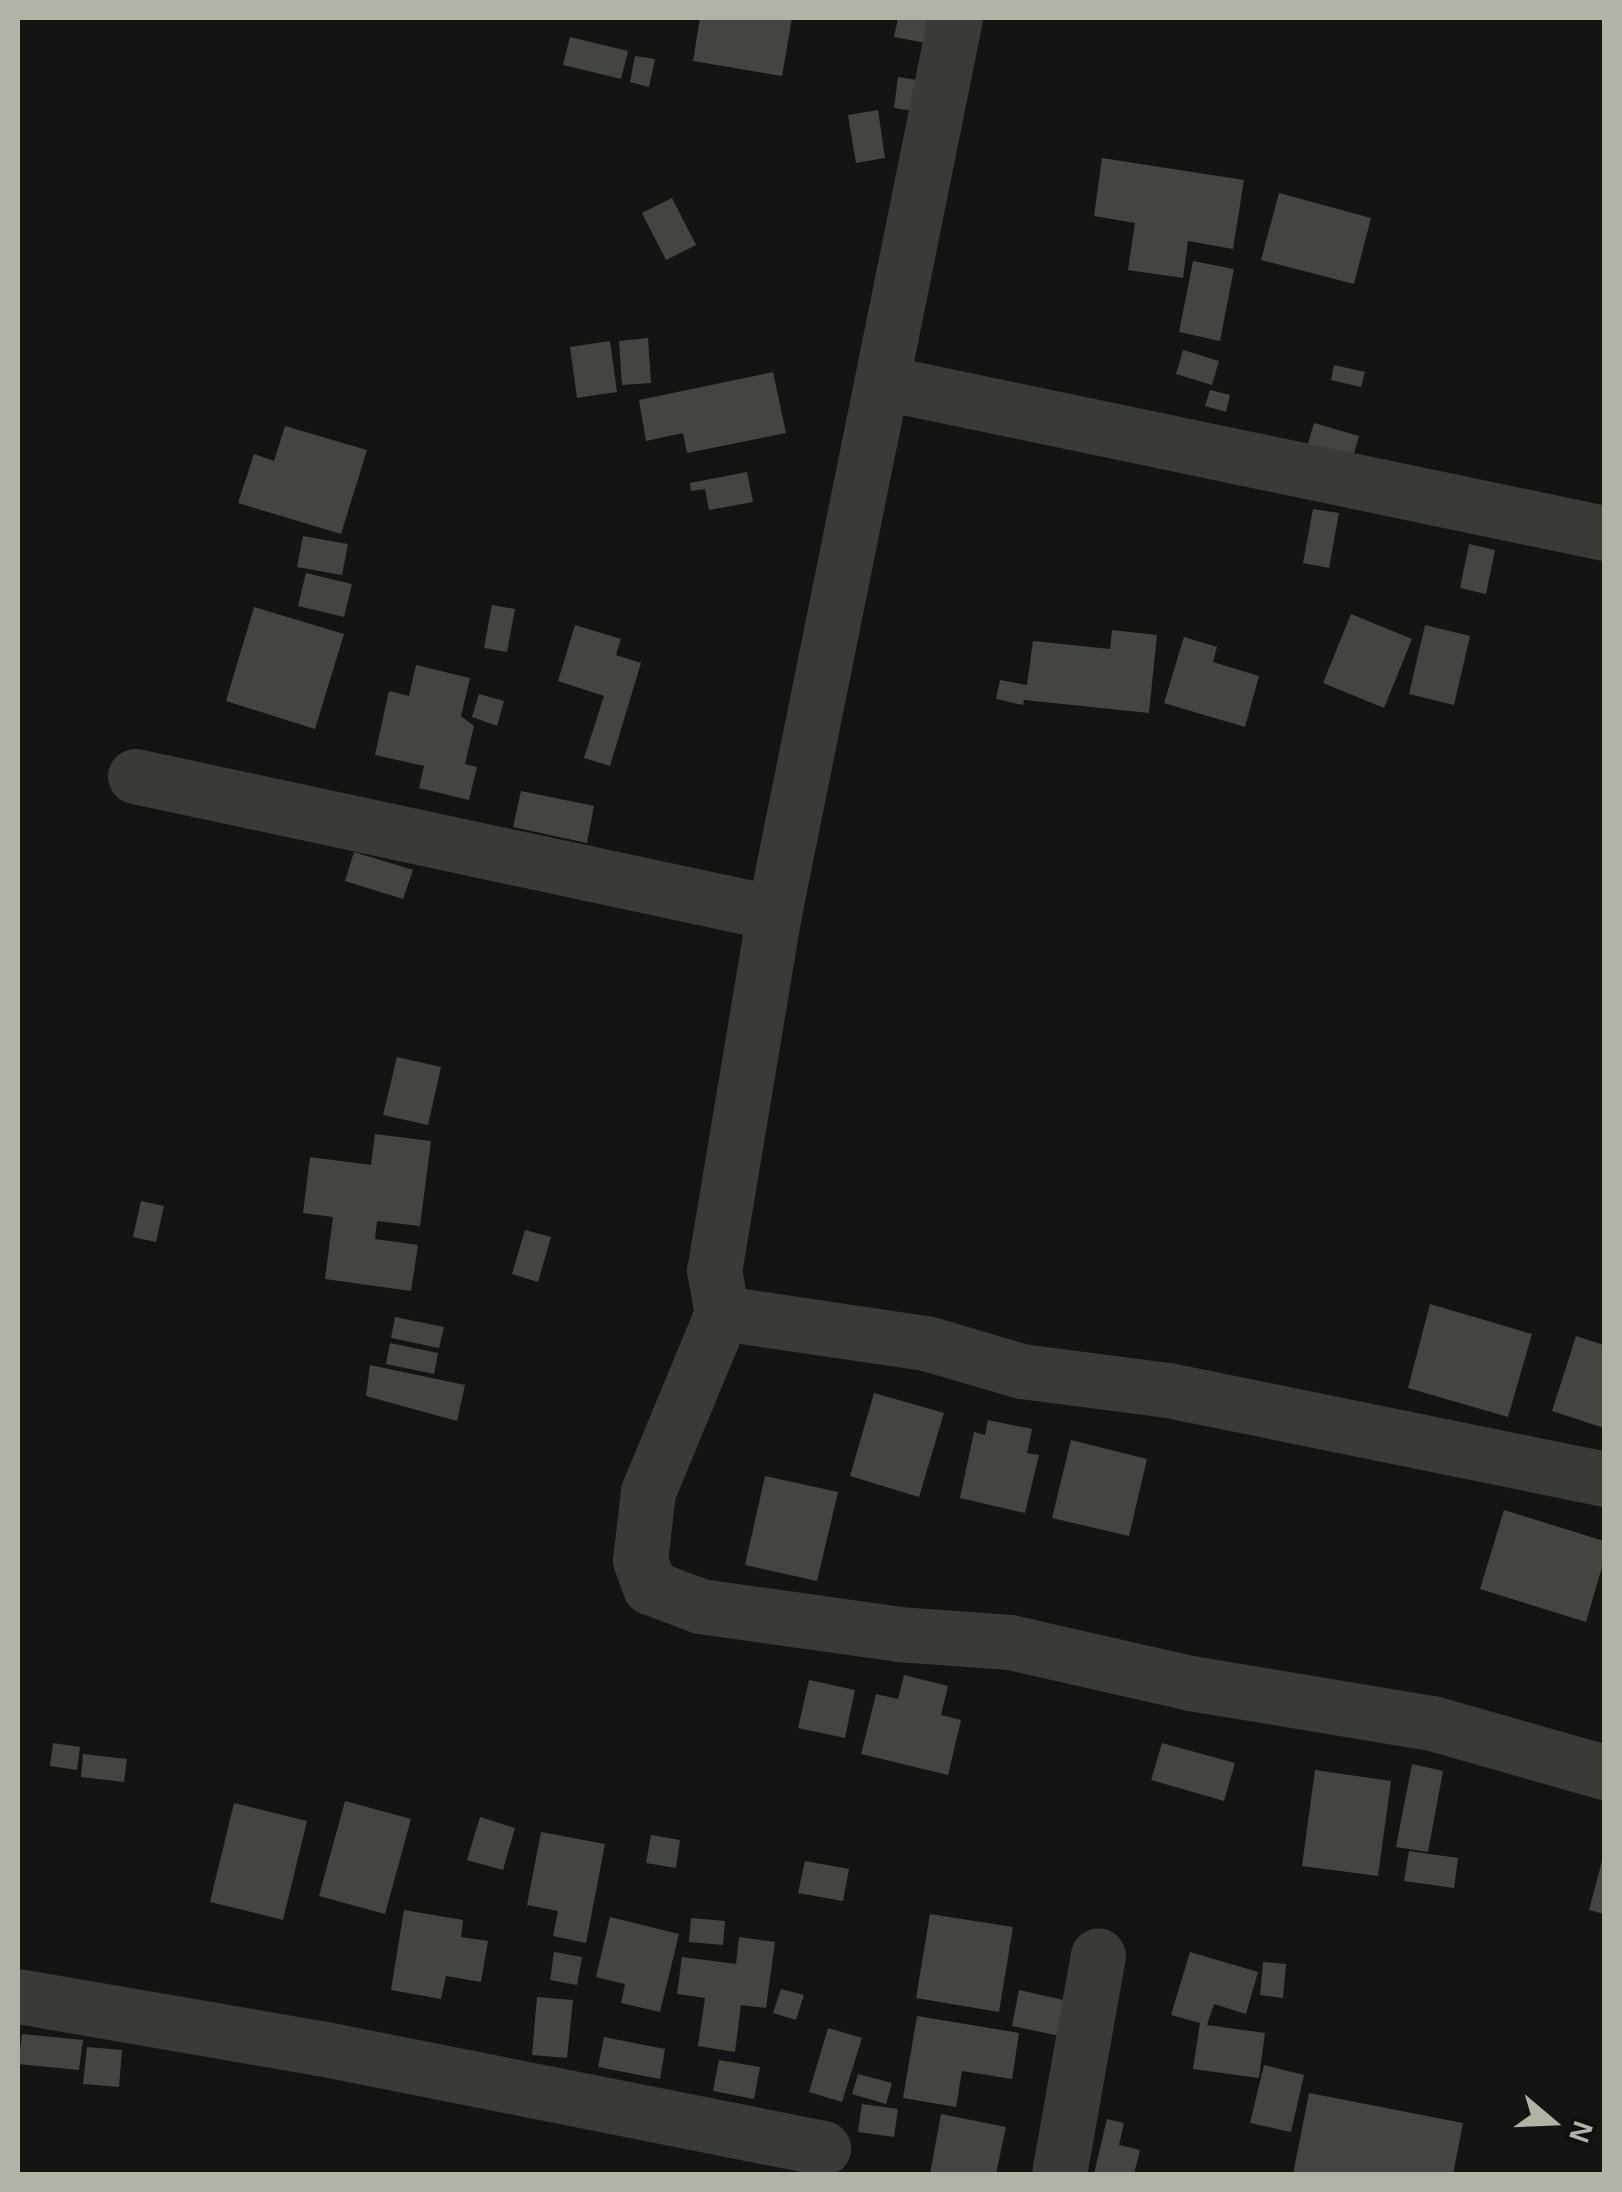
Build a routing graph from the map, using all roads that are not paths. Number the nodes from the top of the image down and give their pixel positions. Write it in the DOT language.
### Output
graph roads {
  1 [pos="955,18"];
  2 [pos="884,384"];
  3 [pos="1604,533"];
  4 [pos="136,776"];
  5 [pos="774,914"];
  6 [pos="722,1313"];
  7 [pos="1604,1479"];
  8 [pos="1604,1772"];
  9 [pos="1098,1955"];
  10 [pos="18,1996"];
  11 [pos="823,2148"];
  12 [pos="1060,2174"];
  1 -- 2 [label="street"];
  2 -- 3 [label="street"];
  2 -- 5 [label="street"];
  4 -- 5 [label="street"];
  5 -- 6 [label="street"];
  6 -- 7 [label="street"];
  6 -- 8 [label="street"];
  9 -- 12 [label="street"];
  10 -- 11 [label="street"];
}
